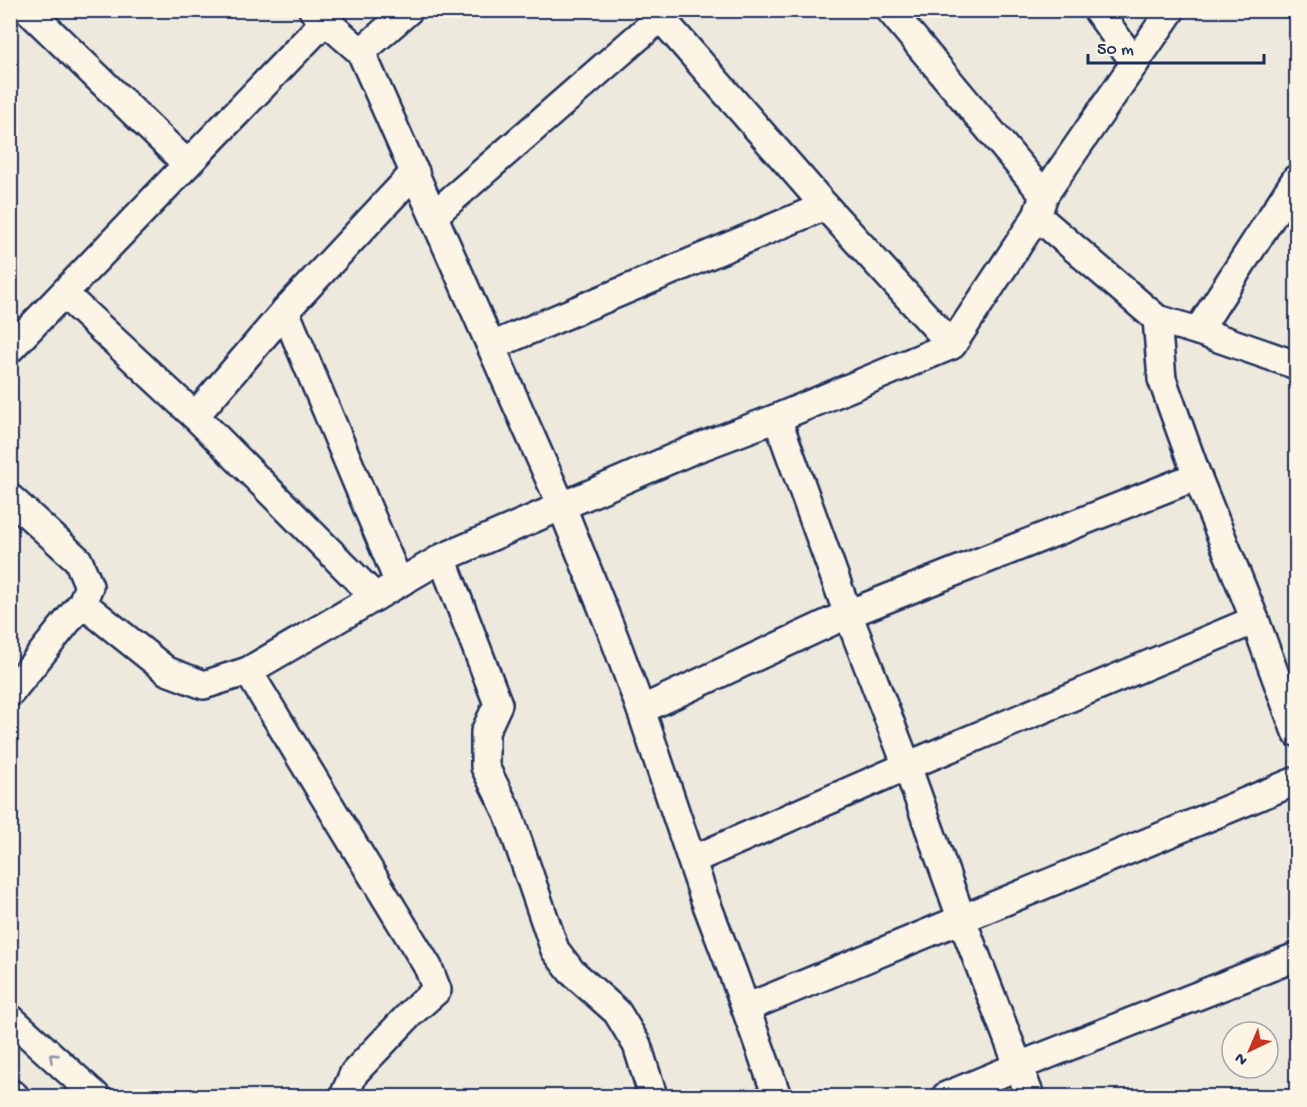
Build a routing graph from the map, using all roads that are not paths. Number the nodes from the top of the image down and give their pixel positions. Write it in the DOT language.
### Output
graph roads {
  1 [pos="28,10"];
  2 [pos="409,10"];
  3 [pos="890,10"];
  4 [pos="1097,10"];
  5 [pos="1172,10"];
  6 [pos="665,14"];
  7 [pos="319,16"];
  8 [pos="361,52"];
  9 [pos="1135,63"];
  10 [pos="187,164"];
  11 [pos="415,172"];
  12 [pos="1296,180"];
  13 [pos="825,206"];
  14 [pos="1040,206"];
  15 [pos="434,215"];
  16 [pos="64,294"];
  17 [pos="285,311"];
  18 [pos="1157,319"];
  19 [pos="1198,331"];
  20 [pos="952,345"];
  21 [pos="492,346"];
  22 [pos="10,349"];
  23 [pos="1296,365"];
  24 [pos="195,416"];
  25 [pos="777,418"];
  26 [pos="1197,476"];
  27 [pos="10,498"];
  28 [pos="562,507"];
  29 [pos="442,558"];
  30 [pos="399,583"];
  31 [pos="375,597"];
  32 [pos="82,603"];
  33 [pos="848,614"];
  34 [pos="1255,620"];
  35 [pos="248,671"];
  36 [pos="10,693"];
  37 [pos="641,710"];
  38 [pos="1296,732"];
  39 [pos="907,766"];
  40 [pos="1296,781"];
  41 [pos="692,860"];
  42 [pos="962,920"];
  43 [pos="1296,957"];
  44 [pos="746,1008"];
  45 [pos="10,1018"];
  46 [pos="1019,1066"];
  47 [pos="10,1093"];
  48 [pos="15,1096"];
  49 [pos="96,1096"];
  50 [pos="344,1096"];
  51 [pos="653,1096"];
  52 [pos="777,1096"];
  53 [pos="946,1096"];
  54 [pos="1030,1096"];
  1 -- 10 [label="street"];
  2 -- 8 [label="street"];
  3 -- 14 [label="street"];
  4 -- 9 [label="street"];
  5 -- 9 [label="street"];
  6 -- 13 [label="street"];
  6 -- 15 [label="street"];
  7 -- 8 [label="street"];
  7 -- 10 [label="street"];
  8 -- 11 [label="street"];
  9 -- 14 [label="street"];
  10 -- 16 [label="street"];
  11 -- 15 [label="street"];
  11 -- 17 [label="street"];
  12 -- 19 [label="street"];
  13 -- 20 [label="street"];
  13 -- 21 [label="street"];
  14 -- 18 [label="street"];
  14 -- 20 [label="street"];
  15 -- 21 [label="street"];
  16 -- 22 [label="street"];
  16 -- 24 [label="street"];
  17 -- 24 [label="street"];
  17 -- 30 [label="street"];
  18 -- 19 [label="street"];
  18 -- 26 [label="street"];
  19 -- 23 [label="street"];
  20 -- 25 [label="street"];
  21 -- 28 [label="street"];
  24 -- 31 [label="street"];
  25 -- 28 [label="street"];
  25 -- 33 [label="street"];
  26 -- 33 [label="street"];
  26 -- 34 [label="street"];
  27 -- 32 [label="street"];
  28 -- 29 [label="street"];
  28 -- 37 [label="street"];
  29 -- 30 [label="street"];
  29 -- 51 [label="street"];
  30 -- 31 [label="street"];
  31 -- 35 [label="street"];
  32 -- 35 [label="street"];
  32 -- 36 [label="street"];
  33 -- 37 [label="street"];
  33 -- 39 [label="street"];
  34 -- 38 [label="street"];
  34 -- 39 [label="street"];
  35 -- 50 [label="street"];
  37 -- 41 [label="street"];
  39 -- 41 [label="street"];
  39 -- 42 [label="street"];
  40 -- 42 [label="street"];
  41 -- 44 [label="street"];
  42 -- 44 [label="street"];
  42 -- 46 [label="street"];
  43 -- 46 [label="street"];
  44 -- 52 [label="street"];
  49 -- 45 [label="street, one-way"];
  46 -- 53 [label="street"];
  46 -- 54 [label="street"];
  47 -- 48 [label="street"];
}
